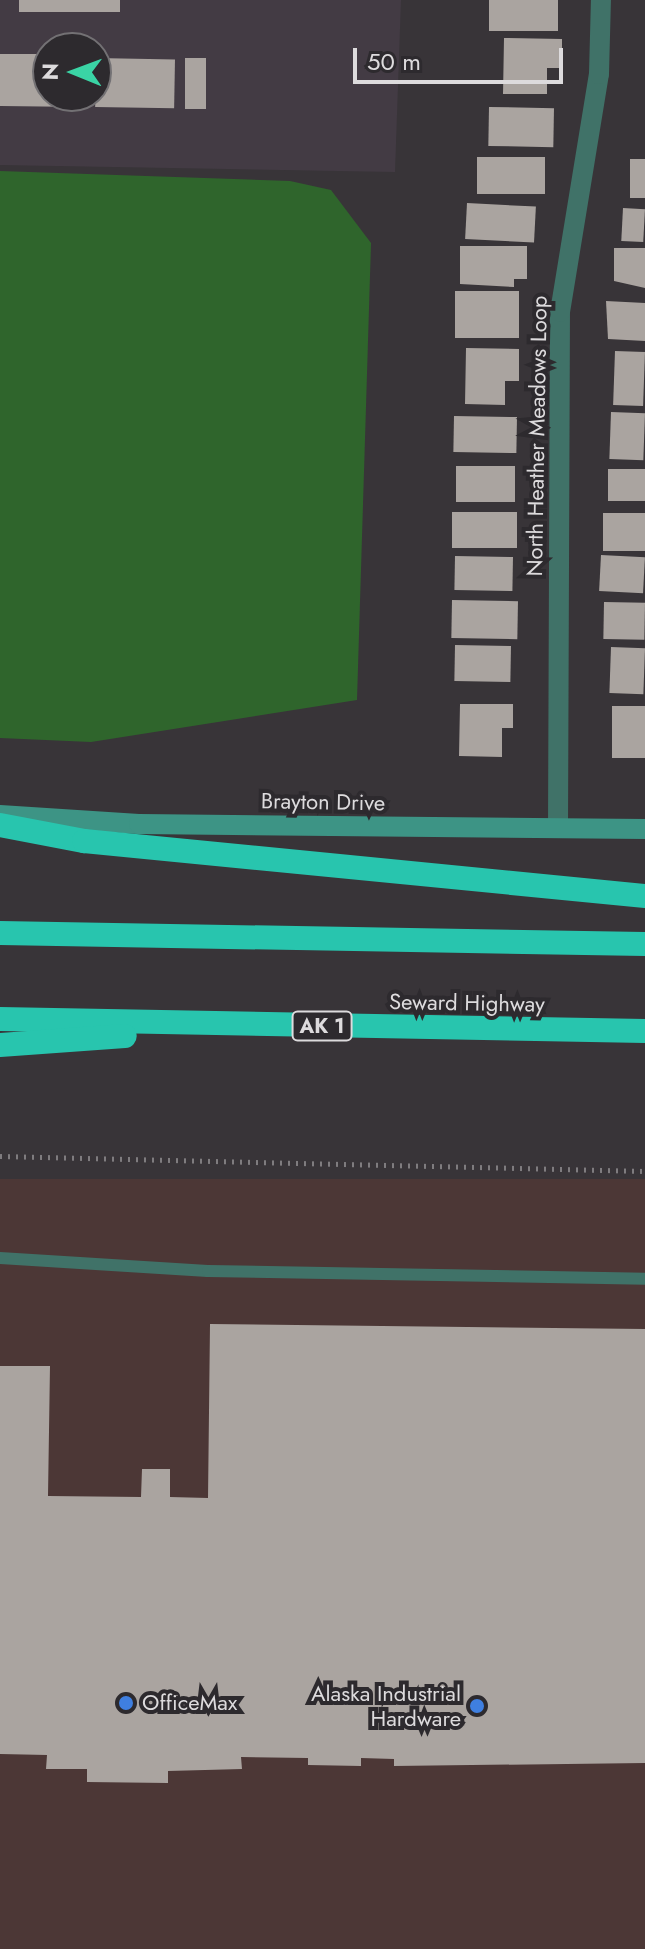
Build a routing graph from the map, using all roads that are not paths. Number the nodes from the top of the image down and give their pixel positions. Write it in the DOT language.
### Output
graph roads {
  1 [pos="601,0"];
  2 [pos="0,815"];
  3 [pos="0,825"];
  4 [pos="558,828"];
  5 [pos="645,829"];
  6 [pos="645,896"];
  7 [pos="0,933"];
  8 [pos="645,944"];
  9 [pos="0,1019"];
  10 [pos="269,1026"];
  11 [pos="645,1031"];
  12 [pos="0,1045"];
  13 [pos="0,1258"];
  14 [pos="645,1279"];
  1 -- 4 [label="street, North Heather Meadows Loop"];
  2 -- 4 [label="street, Brayton Drive"];
  3 -- 6 [label="highway"];
  4 -- 5 [label="street, Brayton Drive"];
  7 -- 8 [label="highway"];
  9 -- 10 [label="highway, Seward Highway / AK 1"];
  10 -- 11 [label="highway, Seward Highway / AK 1"];
  10 -- 12 [label="highway"];
  13 -- 14 [label="lane"];
}
